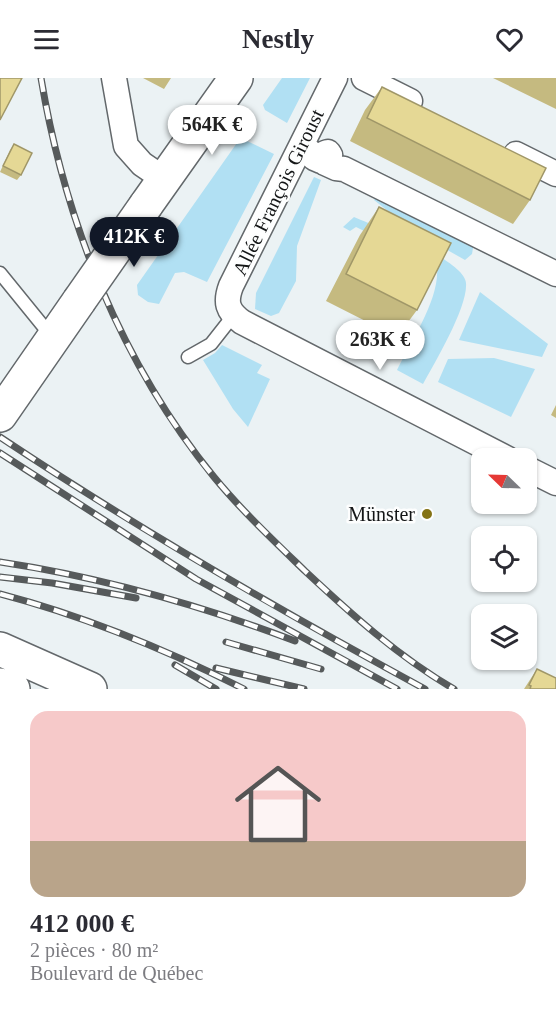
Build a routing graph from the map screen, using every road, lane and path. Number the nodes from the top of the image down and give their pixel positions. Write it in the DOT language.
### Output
graph roads {
  1 [pos="114,78"];
  2 [pos="236,78"];
  3 [pos="335,78"];
  4 [pos="364,78"];
  5 [pos="428,110"];
  6 [pos="492,142"];
  7 [pos="309,151"];
  8 [pos="556,174"];
  9 [pos="155,192"];
  10 [pos="0,273"];
  11 [pos="556,274"];
  12 [pos="230,311"];
  13 [pos="54,338"];
  14 [pos="188,357"];
  15 [pos="0,415"];
  16 [pos="486,448"];
  17 [pos="537,474"];
  18 [pos="556,483"];
  19 [pos="0,649"];
  20 [pos="0,685"];
  21 [pos="13,689"];
  22 [pos="90,689"];
  1 -- 9 [label="street"];
  2 -- 9 [label="main road"];
  3 -- 12 [label="street, Allée François Giroust"];
  4 -- 5 [label="street"];
  6 -- 8 [label="street"];
  7 -- 11 [label="street"];
  9 -- 13 [label="main road, bridge"];
  10 -- 13 [label="lane"];
  12 -- 14 [label="lane"];
  12 -- 16 [label="street"];
  13 -- 15 [label="main road"];
  17 -- 18 [label="street"];
  19 -- 22 [label="main road"];
  20 -- 21 [label="main road"];
}
